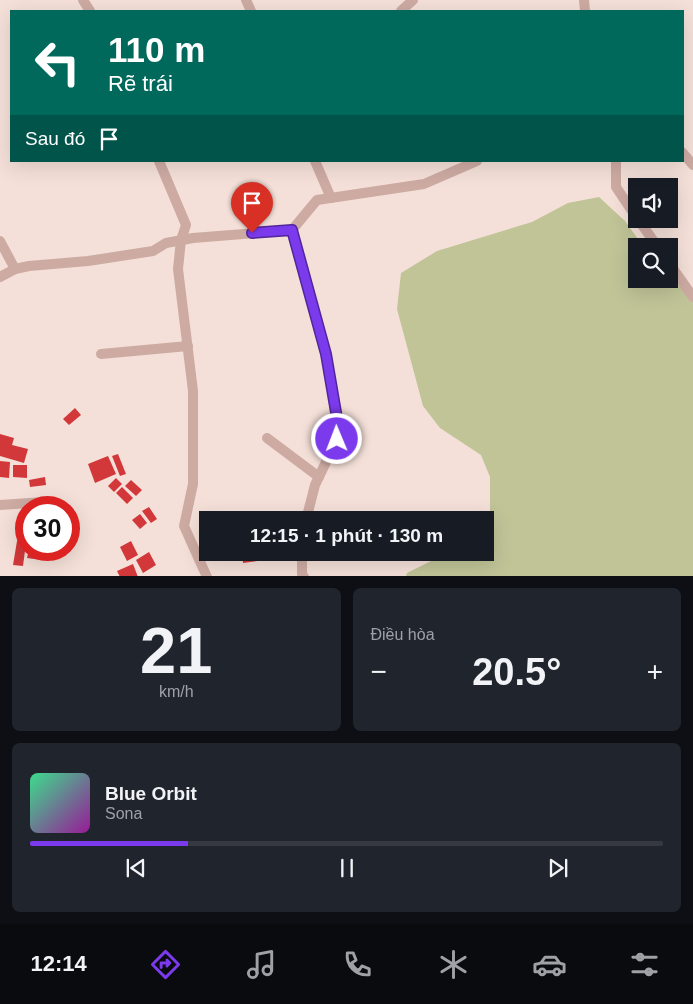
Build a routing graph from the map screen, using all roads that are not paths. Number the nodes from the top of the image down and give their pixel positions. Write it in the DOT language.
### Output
graph roads {
  1 [pos="413,0"];
  2 [pos="402,10"];
  3 [pos="684,154"];
  4 [pos="159,162"];
  5 [pos="316,162"];
  6 [pos="474,162"];
  7 [pos="616,162"];
  8 [pos="693,165"];
  9 [pos="330,198"];
  10 [pos="628,205"];
  11 [pos="292,230"];
  12 [pos="181,240"];
  13 [pos="0,241"];
  14 [pos="15,269"];
  15 [pos="678,276"];
  16 [pos="0,277"];
  17 [pos="693,297"];
  18 [pos="188,346"];
  19 [pos="101,354"];
  20 [pos="267,438"];
  21 [pos="319,477"];
  22 [pos="15,503"];
  23 [pos="0,504"];
  24 [pos="309,511"];
  25 [pos="301,561"];
  26 [pos="207,576"];
  27 [pos="300,576"];
  1 -- 2 [label="street"];
  3 -- 8 [label="street"];
  4 -- 12 [label="street"];
  5 -- 9 [label="street"];
  6 -- 9 [label="street"];
  7 -- 10 [label="street"];
  9 -- 11 [label="street"];
  11 -- 12 [label="street"];
  11 -- 21 [label="street"];
  12 -- 14 [label="street"];
  12 -- 18 [label="street"];
  13 -- 14 [label="street"];
  14 -- 16 [label="street"];
  15 -- 17 [label="street"];
  18 -- 19 [label="street"];
  18 -- 26 [label="street"];
  20 -- 21 [label="street"];
  21 -- 24 [label="street"];
  22 -- 23 [label="street"];
  25 -- 27 [label="street"];
}
